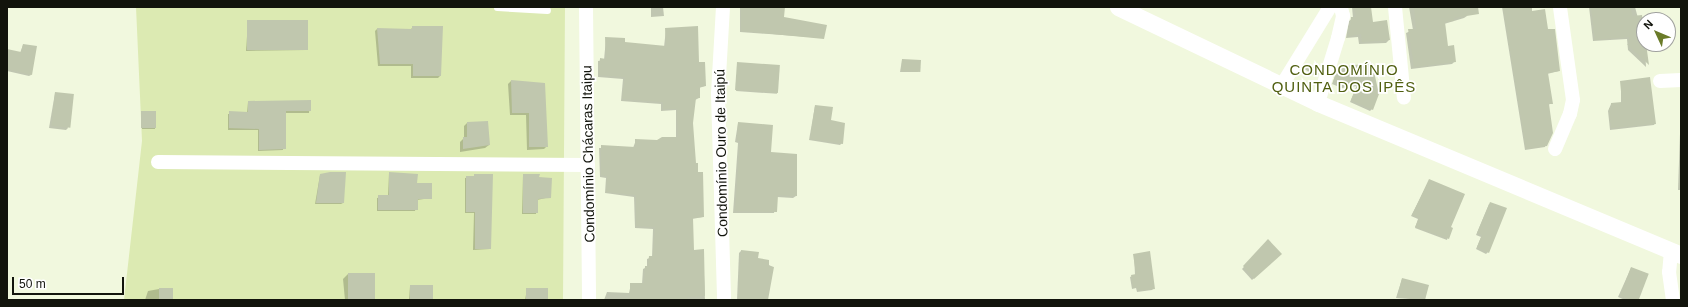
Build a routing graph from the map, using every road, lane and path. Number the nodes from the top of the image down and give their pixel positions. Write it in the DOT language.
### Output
graph roads {
  1 [pos="498,7"];
  2 [pos="586,7"];
  3 [pos="723,7"];
  4 [pos="1118,7"];
  5 [pos="1330,7"];
  6 [pos="1341,7"];
  7 [pos="1395,7"];
  8 [pos="1560,7"];
  9 [pos="548,10"];
  10 [pos="1681,80"];
  11 [pos="1660,81"];
  12 [pos="1282,85"];
  13 [pos="1404,98"];
  14 [pos="1318,103"];
  15 [pos="1555,149"];
  16 [pos="158,162"];
  17 [pos="588,165"];
  18 [pos="1676,253"];
  19 [pos="590,300"];
  20 [pos="724,300"];
  21 [pos="1673,300"];
  1 -- 9 [label="lane"];
  2 -- 17 [label="street, Condomínio Chácaras Itaipu"];
  3 -- 20 [label="street, Condomínio Ouro de Itaipú"];
  4 -- 12 [label="street"];
  5 -- 12 [label="street"];
  6 -- 14 [label="street"];
  7 -- 13 [label="street"];
  8 -- 15 [label="street"];
  10 -- 11 [label="street"];
  12 -- 14 [label="street"];
  14 -- 18 [label="street"];
  16 -- 17 [label="street"];
  17 -- 19 [label="street, Condomínio Chácaras Itaipu"];
  18 -- 21 [label="street"];
}
